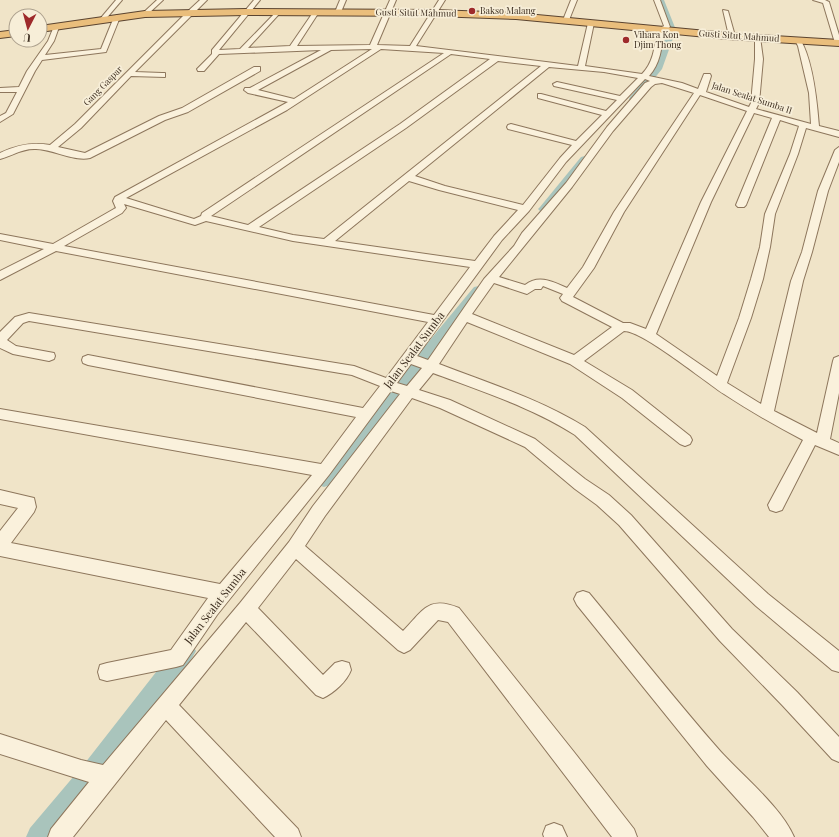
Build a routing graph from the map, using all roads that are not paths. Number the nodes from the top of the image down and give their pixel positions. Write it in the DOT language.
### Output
graph roads {
  1 [pos="119,0"];
  2 [pos="160,0"];
  3 [pos="204,0"];
  4 [pos="257,0"];
  5 [pos="343,0"];
  6 [pos="393,0"];
  7 [pos="442,0"];
  8 [pos="574,0"];
  9 [pos="656,0"];
  10 [pos="816,0"];
  11 [pos="725,11"];
  12 [pos="246,12"];
  13 [pos="278,12"];
  14 [pos="316,12"];
  15 [pos="338,12"];
  16 [pos="387,12"];
  17 [pos="189,13"];
  18 [pos="434,13"];
  19 [pos="145,14"];
  20 [pos="117,17"];
  21 [pos="102,20"];
  22 [pos="566,20"];
  23 [pos="591,23"];
  24 [pos="56,27"];
  25 [pos="48,28"];
  26 [pos="662,30"];
  27 [pos="732,36"];
  28 [pos="758,38"];
  29 [pos="798,40"];
  30 [pos="838,43"];
  31 [pos="330,47"];
  32 [pos="376,47"];
  33 [pos="412,48"];
  34 [pos="292,49"];
  35 [pos="241,52"];
  36 [pos="450,52"];
  37 [pos="216,53"];
  38 [pos="39,58"];
  39 [pos="497,58"];
  40 [pos="547,65"];
  41 [pos="581,68"];
  42 [pos="201,69"];
  43 [pos="257,69"];
  44 [pos="129,74"];
  45 [pos="162,75"];
  46 [pos="707,76"];
  47 [pos="644,77"];
  48 [pos="661,81"];
  49 [pos="557,84"];
  50 [pos="231,85"];
  51 [pos="21,89"];
  52 [pos="0,90"];
  53 [pos="251,91"];
  54 [pos="700,92"];
  55 [pos="541,96"];
  56 [pos="622,99"];
  57 [pos="294,101"];
  58 [pos="751,110"];
  59 [pos="10,111"];
  60 [pos="0,112"];
  61 [pos="608,114"];
  62 [pos="777,117"];
  63 [pos="0,120"];
  64 [pos="804,125"];
  65 [pos="511,127"];
  66 [pos="815,127"];
  67 [pos="839,134"];
  68 [pos="577,144"];
  69 [pos="52,148"];
  70 [pos="839,150"];
  71 [pos="0,156"];
  72 [pos="408,177"];
  73 [pos="118,199"];
  74 [pos="741,205"];
  75 [pos="525,209"];
  76 [pos="205,218"];
  77 [pos="249,229"];
  78 [pos="0,237"];
  79 [pos="326,243"];
  80 [pos="53,248"];
  81 [pos="477,265"];
  82 [pos="0,276"];
  83 [pos="492,278"];
  84 [pos="570,293"];
  85 [pos="465,316"];
  86 [pos="438,320"];
  87 [pos="620,327"];
  88 [pos="649,335"];
  89 [pos="0,341"];
  90 [pos="49,356"];
  91 [pos="88,360"];
  92 [pos="575,361"];
  93 [pos="839,361"];
  94 [pos="419,362"];
  95 [pos="720,386"];
  96 [pos="400,388"];
  97 [pos="0,414"];
  98 [pos="366,414"];
  99 [pos="766,414"];
  100 [pos="685,440"];
  101 [pos="817,440"];
  102 [pos="839,449"];
  103 [pos="319,476"];
  104 [pos="333,492"];
  105 [pos="0,497"];
  106 [pos="776,505"];
  107 [pos="0,544"];
  108 [pos="295,546"];
  109 [pos="0,548"];
  110 [pos="223,593"];
  111 [pos="583,599"];
  112 [pos="246,609"];
  113 [pos="176,658"];
  114 [pos="839,663"];
  115 [pos="342,670"];
  116 [pos="106,672"];
  117 [pos="184,679"];
  118 [pos="166,706"];
  119 [pos="0,744"];
  120 [pos="839,752"];
  121 [pos="107,776"];
  122 [pos="62,836"];
  123 [pos="290,837"];
  124 [pos="626,837"];
  125 [pos="783,837"];
  1 -- 21 [label="street"];
  2 -- 19 [label="street"];
  3 -- 17 [label="street, Gang Gaspar"];
  4 -- 12 [label="street"];
  5 -- 15 [label="street"];
  6 -- 16 [label="street"];
  7 -- 18 [label="street"];
  8 -- 22 [label="street"];
  9 -- 26 [label="street, Jalan Sealat Sumba"];
  10 -- 30 [label="street"];
  11 -- 27 [label="street"];
  12 -- 13 [label="highway, Gusti Situt Mahmud"];
  12 -- 17 [label="highway, Gusti Situt Mahmud"];
  12 -- 37 [label="street"];
  13 -- 14 [label="highway, Gusti Situt Mahmud"];
  13 -- 35 [label="street"];
  14 -- 15 [label="highway, Gusti Situt Mahmud"];
  14 -- 34 [label="street"];
  15 -- 16 [label="highway, Gusti Situt Mahmud"];
  16 -- 18 [label="highway, Gusti Situt Mahmud"];
  16 -- 32 [label="street"];
  17 -- 19 [label="highway, Gusti Situt Mahmud"];
  17 -- 44 [label="street, Gang Gaspar"];
  18 -- 22 [label="highway, Gusti Situt Mahmud"];
  18 -- 33 [label="street"];
  19 -- 20 [label="highway, Gusti Situt Mahmud"];
  20 -- 21 [label="highway, Gusti Situt Mahmud"];
  20 -- 38 [label="street"];
  21 -- 24 [label="highway, Gusti Situt Mahmud"];
  22 -- 23 [label="highway, Gusti Situt Mahmud"];
  23 -- 26 [label="highway, Gusti Situt Mahmud"];
  23 -- 41 [label="street"];
  24 -- 25 [label="highway, Gusti Situt Mahmud"];
  24 -- 38 [label="street"];
  26 -- 27 [label="highway, Gusti Situt Mahmud"];
  26 -- 47 [label="street, Jalan Sealat Sumba"];
  27 -- 28 [label="highway, Gusti Situt Mahmud"];
  28 -- 29 [label="highway, Gusti Situt Mahmud"];
  28 -- 58 [label="street"];
  29 -- 30 [label="highway, Gusti Situt Mahmud"];
  29 -- 66 [label="street"];
  31 -- 32 [label="street, Jalan Sealat Sumba II"];
  31 -- 34 [label="street, Jalan Sealat Sumba II"];
  31 -- 53 [label="street"];
  32 -- 33 [label="street, Jalan Sealat Sumba II"];
  32 -- 57 [label="street"];
  33 -- 36 [label="street, Jalan Sealat Sumba II"];
  34 -- 35 [label="street, Jalan Sealat Sumba II"];
  35 -- 37 [label="street, Jalan Sealat Sumba II"];
  36 -- 39 [label="street, Jalan Sealat Sumba II"];
  36 -- 76 [label="street"];
  37 -- 42 [label="street"];
  38 -- 51 [label="street"];
  39 -- 40 [label="street, Jalan Sealat Sumba II"];
  39 -- 77 [label="street"];
  40 -- 41 [label="street, Jalan Sealat Sumba II"];
  40 -- 72 [label="street"];
  41 -- 47 [label="street, Jalan Sealat Sumba II"];
  43 -- 50 [label="street"];
  44 -- 45 [label="street"];
  44 -- 69 [label="street, Gang Gaspar"];
  46 -- 54 [label="street"];
  47 -- 48 [label="street, Jalan Sealat Sumba II"];
  47 -- 56 [label="street, Jalan Sealat Sumba"];
  48 -- 54 [label="street, Jalan Sealat Sumba II"];
  48 -- 83 [label="street"];
  49 -- 56 [label="street"];
  50 -- 53 [label="street"];
  50 -- 69 [label="street"];
  51 -- 52 [label="street"];
  51 -- 59 [label="street"];
  53 -- 57 [label="street"];
  54 -- 58 [label="street, Jalan Sealat Sumba II"];
  54 -- 84 [label="street"];
  55 -- 61 [label="street"];
  56 -- 61 [label="street, Jalan Sealat Sumba"];
  57 -- 73 [label="street"];
  58 -- 62 [label="street, Jalan Sealat Sumba II"];
  58 -- 88 [label="street"];
  59 -- 60 [label="street"];
  59 -- 63 [label="street"];
  61 -- 68 [label="street, Jalan Sealat Sumba"];
  62 -- 64 [label="street, Jalan Sealat Sumba II"];
  62 -- 74 [label="street"];
  64 -- 66 [label="street, Jalan Sealat Sumba II"];
  64 -- 95 [label="street"];
  65 -- 68 [label="street"];
  66 -- 67 [label="street, Jalan Sealat Sumba II"];
  68 -- 75 [label="street, Jalan Sealat Sumba"];
  69 -- 71 [label="street"];
  70 -- 99 [label="street"];
  72 -- 75 [label="street"];
  72 -- 79 [label="street"];
  73 -- 76 [label="street"];
  73 -- 80 [label="street"];
  75 -- 81 [label="street, Jalan Sealat Sumba"];
  76 -- 77 [label="street"];
  77 -- 79 [label="street"];
  78 -- 80 [label="street"];
  79 -- 81 [label="street"];
  80 -- 82 [label="street"];
  80 -- 86 [label="street"];
  81 -- 86 [label="street, Jalan Sealat Sumba"];
  83 -- 84 [label="street"];
  83 -- 85 [label="street"];
  84 -- 87 [label="street"];
  85 -- 92 [label="street"];
  85 -- 94 [label="street"];
  86 -- 94 [label="street, Jalan Sealat Sumba"];
  87 -- 88 [label="street"];
  87 -- 92 [label="street"];
  88 -- 95 [label="street"];
  89 -- 90 [label="street"];
  89 -- 96 [label="street"];
  91 -- 98 [label="street"];
  92 -- 100 [label="street"];
  93 -- 101 [label="street"];
  94 -- 96 [label="street"];
  94 -- 96 [label="street, Jalan Sealat Sumba"];
  94 -- 114 [label="street"];
  95 -- 99 [label="street"];
  96 -- 98 [label="street, Jalan Sealat Sumba"];
  96 -- 104 [label="street"];
  96 -- 120 [label="street"];
  97 -- 103 [label="street"];
  98 -- 103 [label="street, Jalan Sealat Sumba"];
  99 -- 101 [label="street"];
  101 -- 102 [label="street"];
  101 -- 106 [label="street"];
  103 -- 104 [label="street"];
  103 -- 110 [label="street, Jalan Sealat Sumba"];
  104 -- 108 [label="street"];
  105 -- 107 [label="street"];
  108 -- 112 [label="street"];
  108 -- 124 [label="street"];
  109 -- 110 [label="street"];
  110 -- 113 [label="street, Jalan Sealat Sumba"];
  111 -- 125 [label="street"];
  112 -- 115 [label="street"];
  112 -- 117 [label="street"];
  113 -- 116 [label="street"];
  113 -- 117 [label="street"];
  117 -- 118 [label="street"];
  118 -- 121 [label="street"];
  118 -- 123 [label="street"];
  119 -- 121 [label="street"];
  121 -- 122 [label="street"];
}
